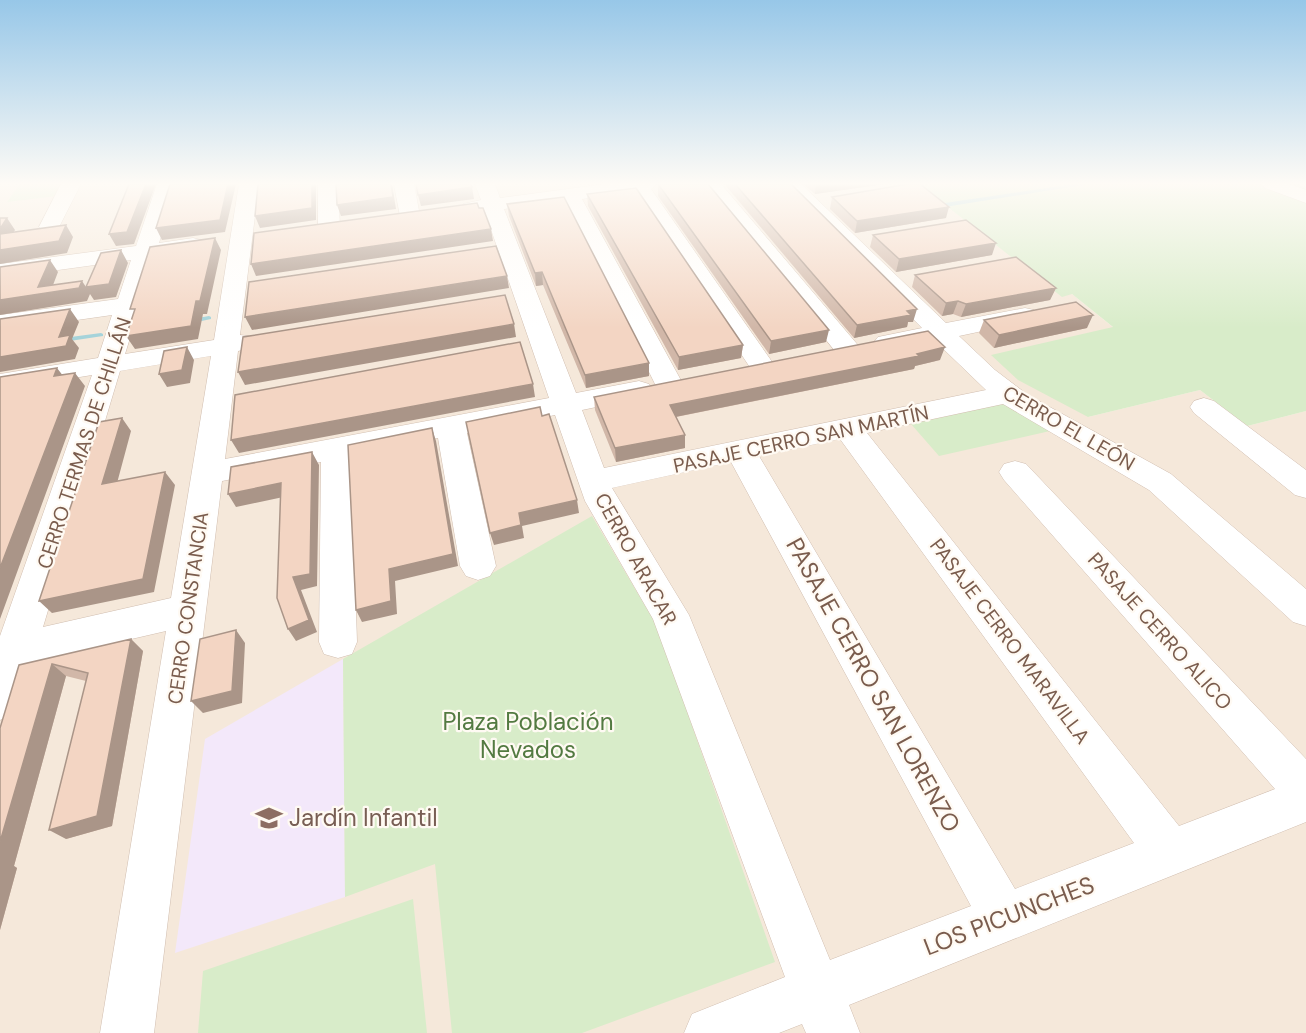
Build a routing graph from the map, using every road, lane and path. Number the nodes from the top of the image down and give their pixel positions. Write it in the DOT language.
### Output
graph roads {
  1 [pos="57,232"];
  2 [pos="152,232"];
  3 [pos="236,232"];
  4 [pos="494,232"];
  5 [pos="592,232"];
  6 [pos="675,232"];
  7 [pos="751,232"];
  8 [pos="849,232"];
  9 [pos="234,240"];
  10 [pos="146,251"];
  11 [pos="50,264"];
  12 [pos="0,271"];
  13 [pos="913,278"];
  14 [pos="890,282"];
  15 [pos="129,305"];
  16 [pos="1047,314"];
  17 [pos="0,323"];
  18 [pos="940,332"];
  19 [pos="272,338"];
  20 [pos="226,345"];
  21 [pos="848,350"];
  22 [pos="816,356"];
  23 [pos="109,365"];
  24 [pos="762,366"];
  25 [pos="0,382"];
  26 [pos="1008,394"];
  27 [pos="564,405"];
  28 [pos="1204,407"];
  29 [pos="451,426"];
  30 [pos="849,430"];
  31 [pos="336,449"];
  32 [pos="741,452"];
  33 [pos="1015,472"];
  34 [pos="208,473"];
  35 [pos="593,481"];
  36 [pos="1306,487"];
  37 [pos="478,566"];
  38 [pos="188,610"];
  39 [pos="1306,611"];
  40 [pos="338,642"];
  41 [pos="9,651"];
  42 [pos="0,701"];
  43 [pos="1306,791"];
  44 [pos="1306,800"];
  45 [pos="1170,853"];
  46 [pos="1004,918"];
  47 [pos="825,1012"];
  48 [pos="127,1033"];
  49 [pos="711,1033"];
  1 -- 11 [label="street"];
  2 -- 10 [label="street, CERRO TERMAS DE CHILLÁN"];
  3 -- 9 [label="street, CERRO CONSTANCIA"];
  4 -- 27 [label="street, CERRO ARACAR"];
  5 -- 27 [label="street"];
  6 -- 24 [label="street"];
  7 -- 21 [label="street"];
  8 -- 14 [label="street, CERRO EL LEÓN"];
  9 -- 10 [label="street"];
  9 -- 20 [label="street, CERRO CONSTANCIA"];
  10 -- 11 [label="street"];
  10 -- 15 [label="street, CERRO TERMAS DE CHILLÁN"];
  11 -- 12 [label="street"];
  13 -- 14 [label="street"];
  14 -- 18 [label="street, CERRO EL LEÓN"];
  15 -- 17 [label="street"];
  15 -- 23 [label="street, CERRO TERMAS DE CHILLÁN"];
  16 -- 18 [label="street"];
  18 -- 21 [label="street"];
  18 -- 26 [label="street, CERRO EL LEÓN"];
  19 -- 20 [label="street"];
  20 -- 23 [label="street"];
  20 -- 34 [label="street, CERRO CONSTANCIA"];
  21 -- 22 [label="street"];
  23 -- 25 [label="street"];
  23 -- 41 [label="street, CERRO TERMAS DE CHILLÁN"];
  26 -- 30 [label="street, PASAJE CERRO SAN MARTÍN"];
  26 -- 39 [label="street, CERRO EL LEÓN"];
  27 -- 29 [label="street"];
  27 -- 35 [label="street, CERRO ARACAR"];
  28 -- 36 [label="street"];
  29 -- 31 [label="street"];
  29 -- 37 [label="street"];
  30 -- 32 [label="street, PASAJE CERRO SAN MARTÍN"];
  30 -- 45 [label="street, PASAJE CERRO MARAVILLA"];
  31 -- 34 [label="street"];
  31 -- 40 [label="street"];
  32 -- 35 [label="street, PASAJE CERRO SAN MARTÍN"];
  32 -- 46 [label="street, PASAJE CERRO SAN LORENZO"];
  33 -- 43 [label="street, PASAJE CERRO ALICO"];
  34 -- 38 [label="street, CERRO CONSTANCIA"];
  35 -- 47 [label="street, CERRO ARACAR"];
  38 -- 41 [label="street"];
  38 -- 48 [label="street, CERRO CONSTANCIA"];
  41 -- 42 [label="street, CERRO TERMAS DE CHILLÁN"];
  44 -- 45 [label="street, LOS PICUNCHES"];
  45 -- 46 [label="street, LOS PICUNCHES"];
  46 -- 47 [label="street, LOS PICUNCHES"];
  47 -- 49 [label="street, LOS PICUNCHES"];
}
